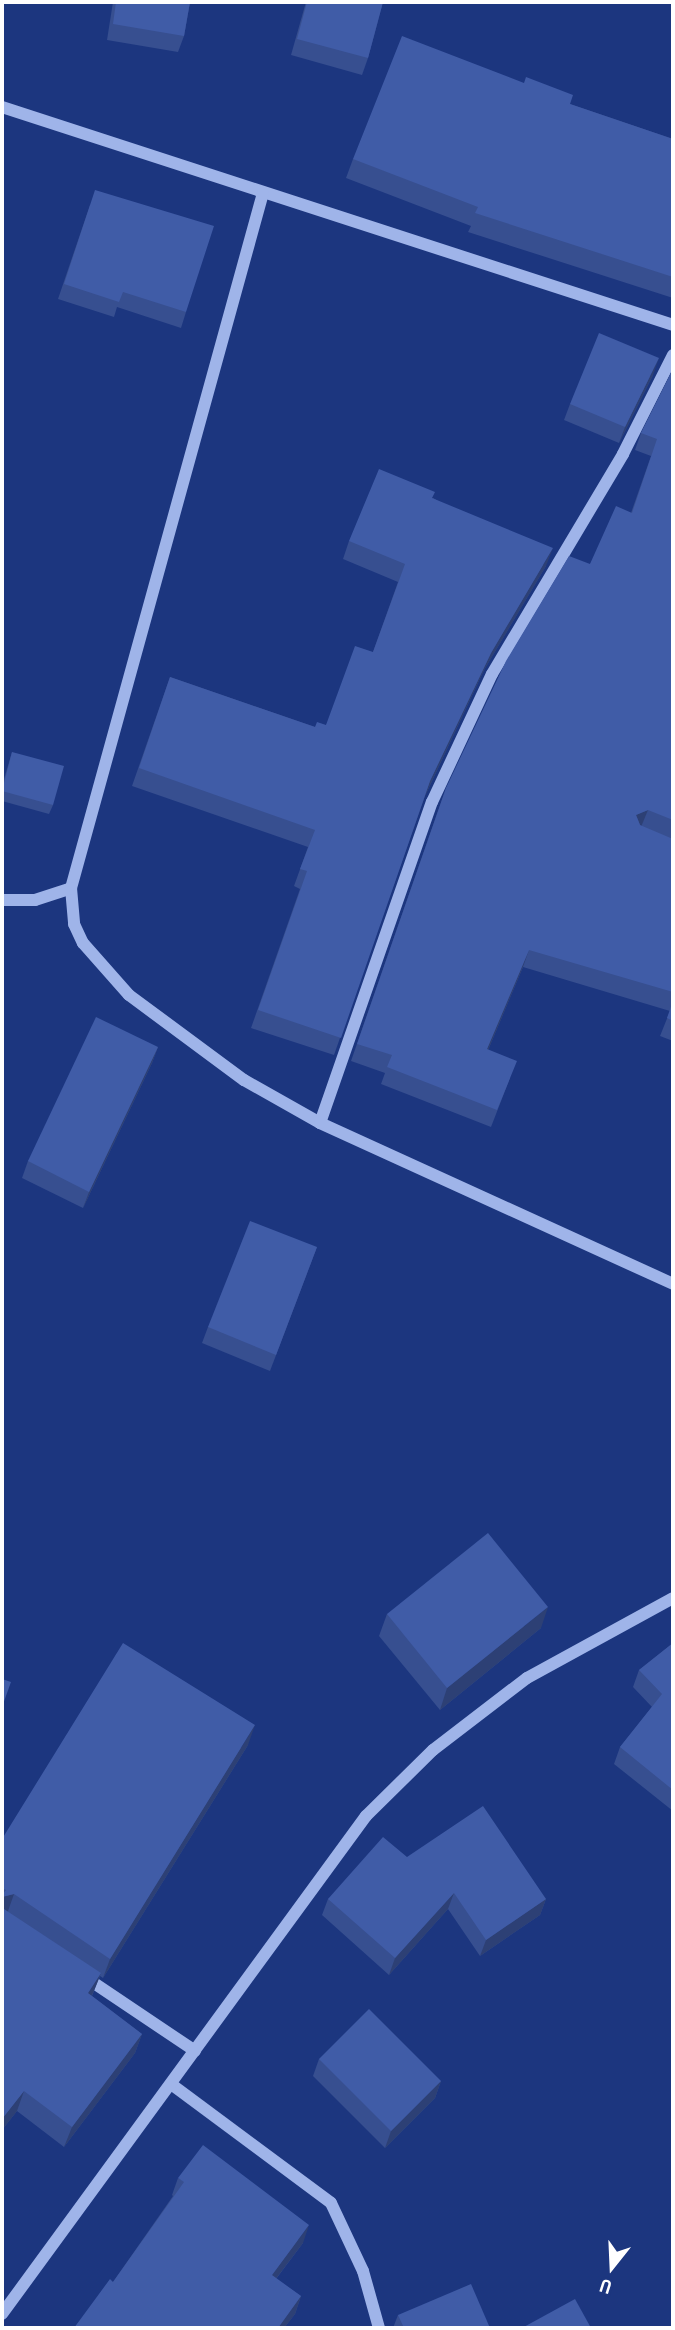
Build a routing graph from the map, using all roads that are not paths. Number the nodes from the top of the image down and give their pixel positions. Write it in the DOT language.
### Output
graph roads {
  1 [pos="2,107"];
  2 [pos="263,192"];
  3 [pos="673,325"];
  4 [pos="673,355"];
  5 [pos="71,888"];
  6 [pos="2,900"];
  7 [pos="320,1123"];
  8 [pos="673,1284"];
  9 [pos="673,1598"];
  10 [pos="70,1967"];
  11 [pos="195,2052"];
  12 [pos="171,2084"];
  13 [pos="2,2314"];
  14 [pos="379,2328"];
  1 -- 2 [label="street"];
  2 -- 3 [label="street"];
  2 -- 5 [label="street"];
  4 -- 7 [label="street"];
  5 -- 6 [label="street"];
  5 -- 7 [label="street"];
  7 -- 8 [label="street"];
  9 -- 11 [label="street"];
  10 -- 11 [label="street"];
  11 -- 12 [label="street"];
  12 -- 13 [label="street"];
  12 -- 14 [label="street"];
}
